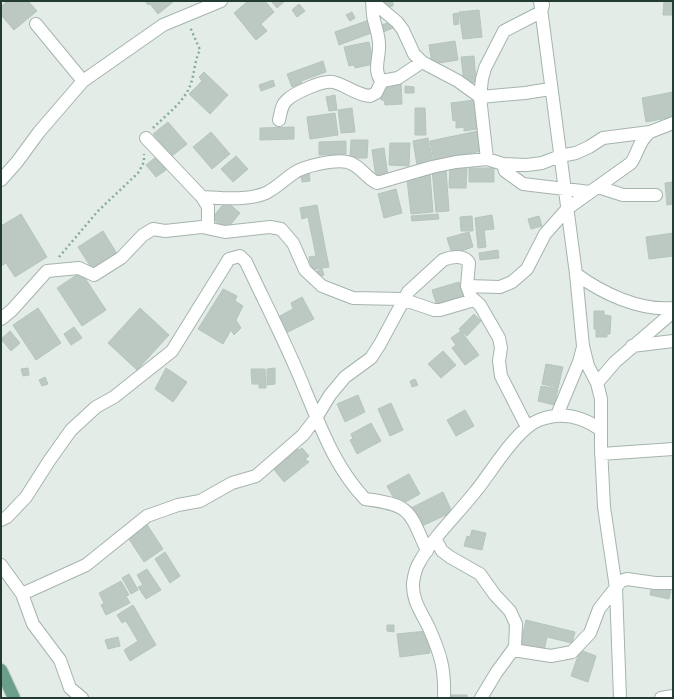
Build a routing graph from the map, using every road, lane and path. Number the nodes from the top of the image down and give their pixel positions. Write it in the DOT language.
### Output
graph roads {
  1 [pos="221,1"];
  2 [pos="372,1"];
  3 [pos="542,5"];
  4 [pos="36,24"];
  5 [pos="422,62"];
  6 [pos="83,81"];
  7 [pos="382,81"];
  8 [pos="550,89"];
  9 [pos="480,98"];
  10 [pos="279,120"];
  11 [pos="673,123"];
  12 [pos="650,132"];
  13 [pos="146,138"];
  14 [pos="560,156"];
  15 [pos="487,159"];
  16 [pos="503,164"];
  17 [pos="1,180"];
  18 [pos="565,189"];
  19 [pos="594,189"];
  20 [pos="656,195"];
  21 [pos="202,197"];
  22 [pos="568,208"];
  23 [pos="208,228"];
  24 [pos="576,274"];
  25 [pos="468,286"];
  26 [pos="402,299"];
  27 [pos="474,300"];
  28 [pos="673,308"];
  29 [pos="673,312"];
  30 [pos="1,319"];
  31 [pos="673,341"];
  32 [pos="583,346"];
  33 [pos="632,346"];
  34 [pos="597,383"];
  35 [pos="557,415"];
  36 [pos="316,418"];
  37 [pos="527,427"];
  38 [pos="601,430"];
  39 [pos="673,449"];
  40 [pos="601,454"];
  41 [pos="1,520"];
  42 [pos="436,540"];
  43 [pos="427,551"];
  44 [pos="1,565"];
  45 [pos="673,583"];
  46 [pos="616,588"];
  47 [pos="22,594"];
  48 [pos="513,650"];
  49 [pos="1,670"];
  50 [pos="673,696"];
  51 [pos="14,698"];
  52 [pos="82,698"];
  53 [pos="444,698"];
  54 [pos="481,698"];
  55 [pos="620,698"];
  56 [pos="661,698"];
  1 -- 6 [label="street"];
  2 -- 5 [label="street"];
  2 -- 7 [label="street"];
  3 -- 8 [label="street"];
  3 -- 9 [label="street"];
  4 -- 6 [label="street"];
  5 -- 7 [label="street"];
  5 -- 9 [label="street"];
  6 -- 17 [label="street"];
  7 -- 10 [label="street"];
  8 -- 9 [label="street"];
  8 -- 14 [label="street"];
  9 -- 15 [label="street"];
  11 -- 12 [label="street"];
  12 -- 14 [label="street"];
  12 -- 19 [label="street"];
  13 -- 21 [label="street"];
  14 -- 16 [label="street"];
  14 -- 18 [label="street"];
  15 -- 16 [label="street"];
  15 -- 21 [label="street"];
  16 -- 18 [label="street"];
  18 -- 19 [label="street"];
  18 -- 22 [label="street"];
  19 -- 20 [label="street"];
  19 -- 22 [label="street"];
  21 -- 23 [label="street"];
  22 -- 24 [label="street"];
  22 -- 25 [label="street"];
  23 -- 26 [label="street"];
  23 -- 30 [label="street"];
  24 -- 28 [label="street"];
  24 -- 32 [label="street"];
  25 -- 26 [label="street"];
  25 -- 27 [label="street"];
  26 -- 27 [label="street"];
  26 -- 36 [label="street"];
  27 -- 37 [label="street"];
  29 -- 33 [label="street"];
  31 -- 33 [label="street"];
  32 -- 34 [label="street"];
  32 -- 35 [label="street"];
  33 -- 34 [label="street"];
  34 -- 38 [label="street"];
  35 -- 37 [label="street"];
  35 -- 38 [label="street"];
  36 -- 41 [label="street"];
  36 -- 43 [label="street"];
  36 -- 47 [label="street"];
  37 -- 42 [label="street"];
  38 -- 40 [label="street"];
  39 -- 40 [label="street"];
  40 -- 46 [label="street"];
  42 -- 43 [label="street"];
  42 -- 48 [label="street"];
  43 -- 53 [label="street"];
  44 -- 47 [label="street"];
  45 -- 46 [label="street"];
  46 -- 48 [label="street"];
  46 -- 55 [label="street"];
  47 -- 52 [label="street"];
  48 -- 54 [label="street"];
  49 -- 51 [label="main road"];
  50 -- 56 [label="street"];
}
